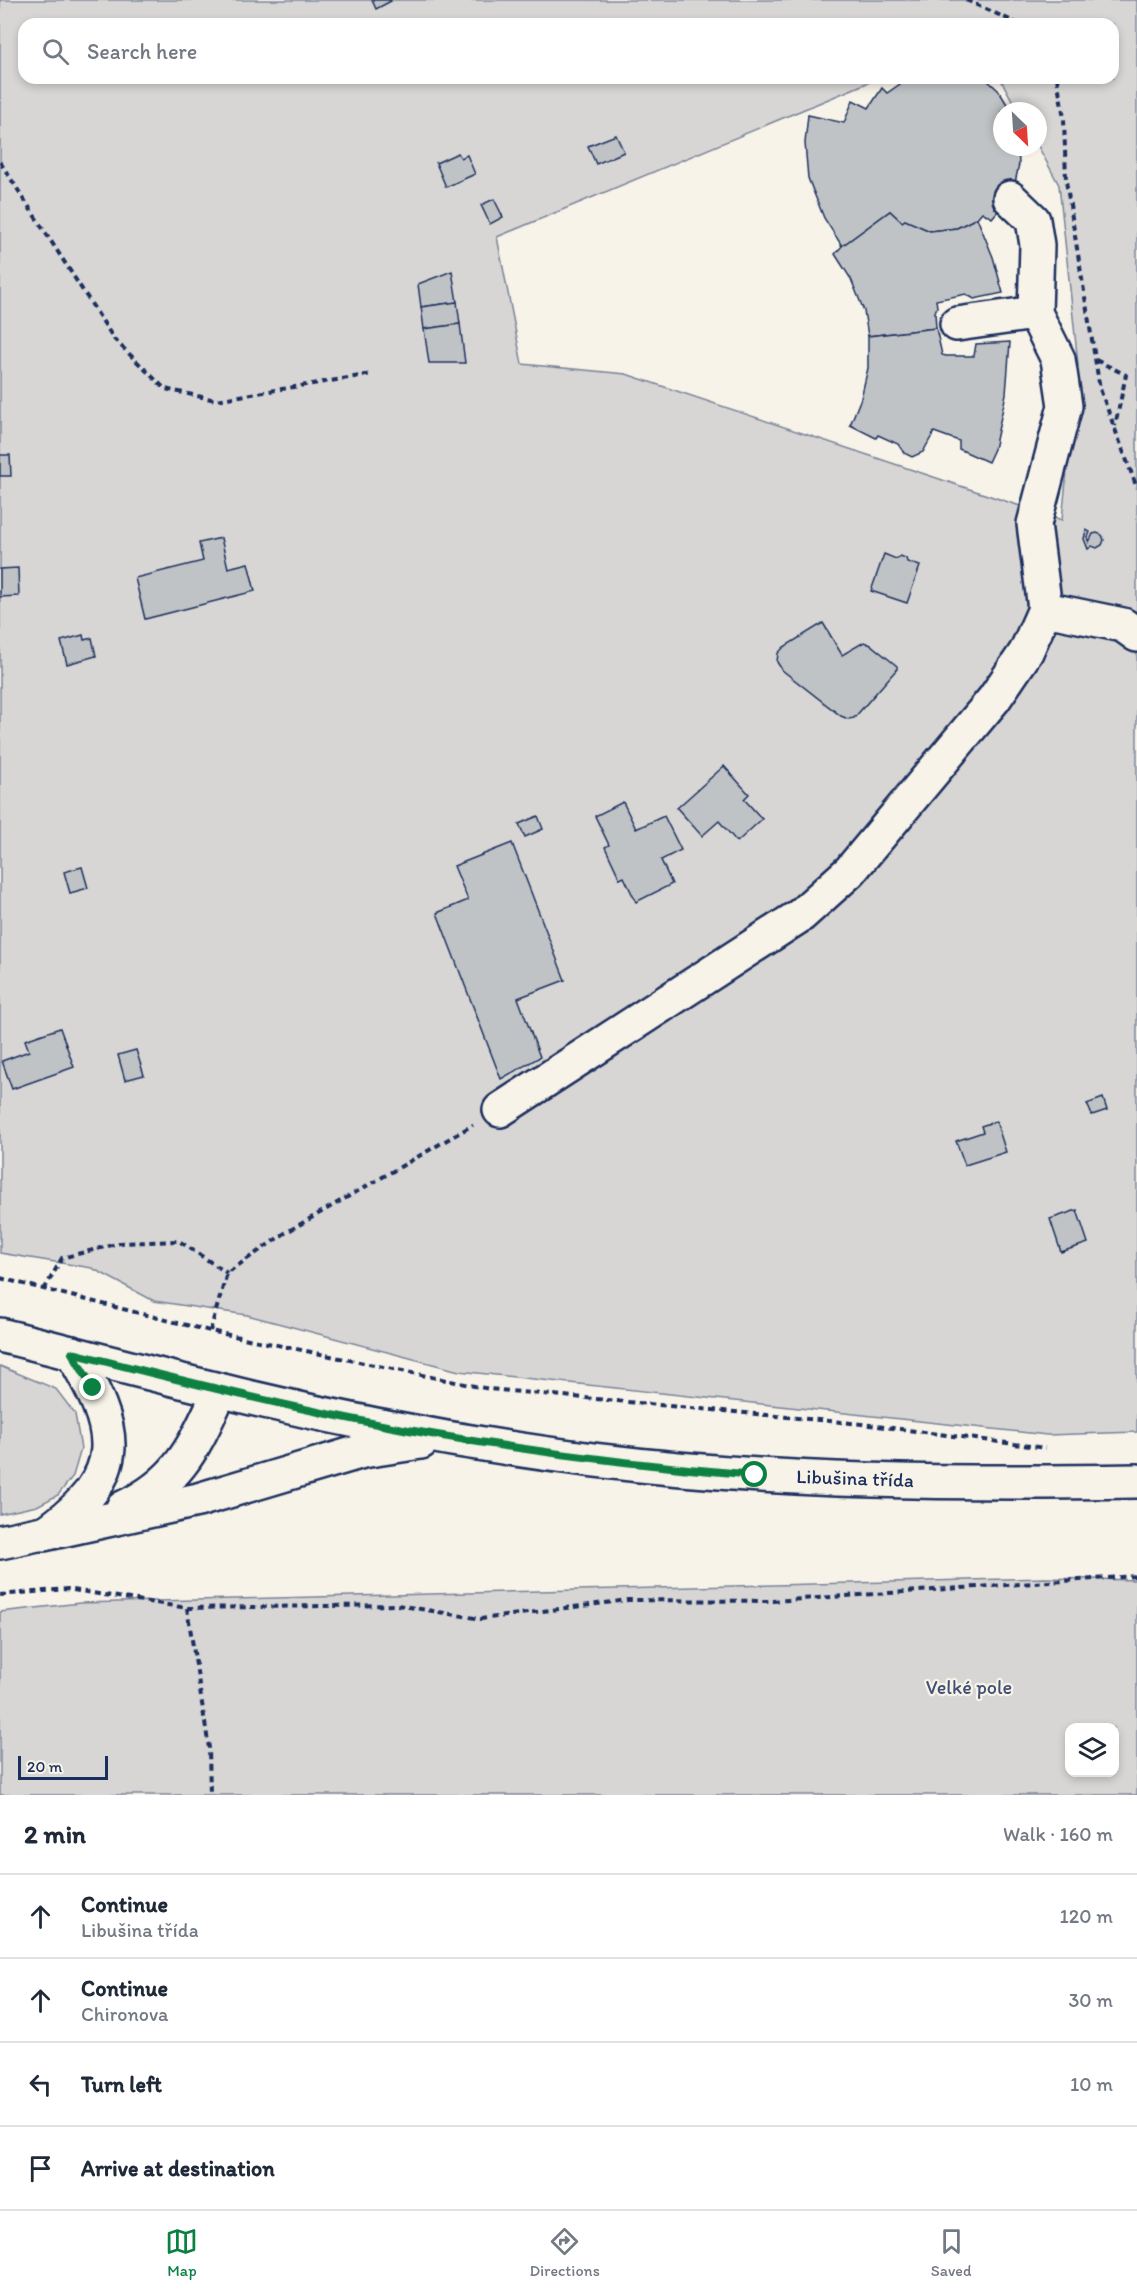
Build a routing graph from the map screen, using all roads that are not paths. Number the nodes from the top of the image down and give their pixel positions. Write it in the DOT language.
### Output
graph roads {
  1 [pos="1010,198"];
  2 [pos="1035,314"];
  3 [pos="957,324"];
  4 [pos="1045,609"];
  5 [pos="1137,635"];
  6 [pos="500,1110"];
  7 [pos="0,1335"];
  8 [pos="72,1353"];
  9 [pos="220,1391"];
  10 [pos="456,1438"];
  11 [pos="1137,1481"];
  12 [pos="44,1534"];
  13 [pos="0,1542"];
  1 -- 2 [label="street"];
  2 -- 3 [label="street"];
  2 -- 4 [label="street"];
  4 -- 5 [label="street"];
  4 -- 6 [label="street"];
  7 -- 8 [label="street, Libušina třída"];
  8 -- 9 [label="street, Libušina třída"];
  8 -- 12 [label="street"];
  9 -- 10 [label="street, Libušina třída"];
  9 -- 12 [label="street"];
  10 -- 11 [label="street, Libušina třída"];
  10 -- 12 [label="street"];
  12 -- 13 [label="street"];
}
